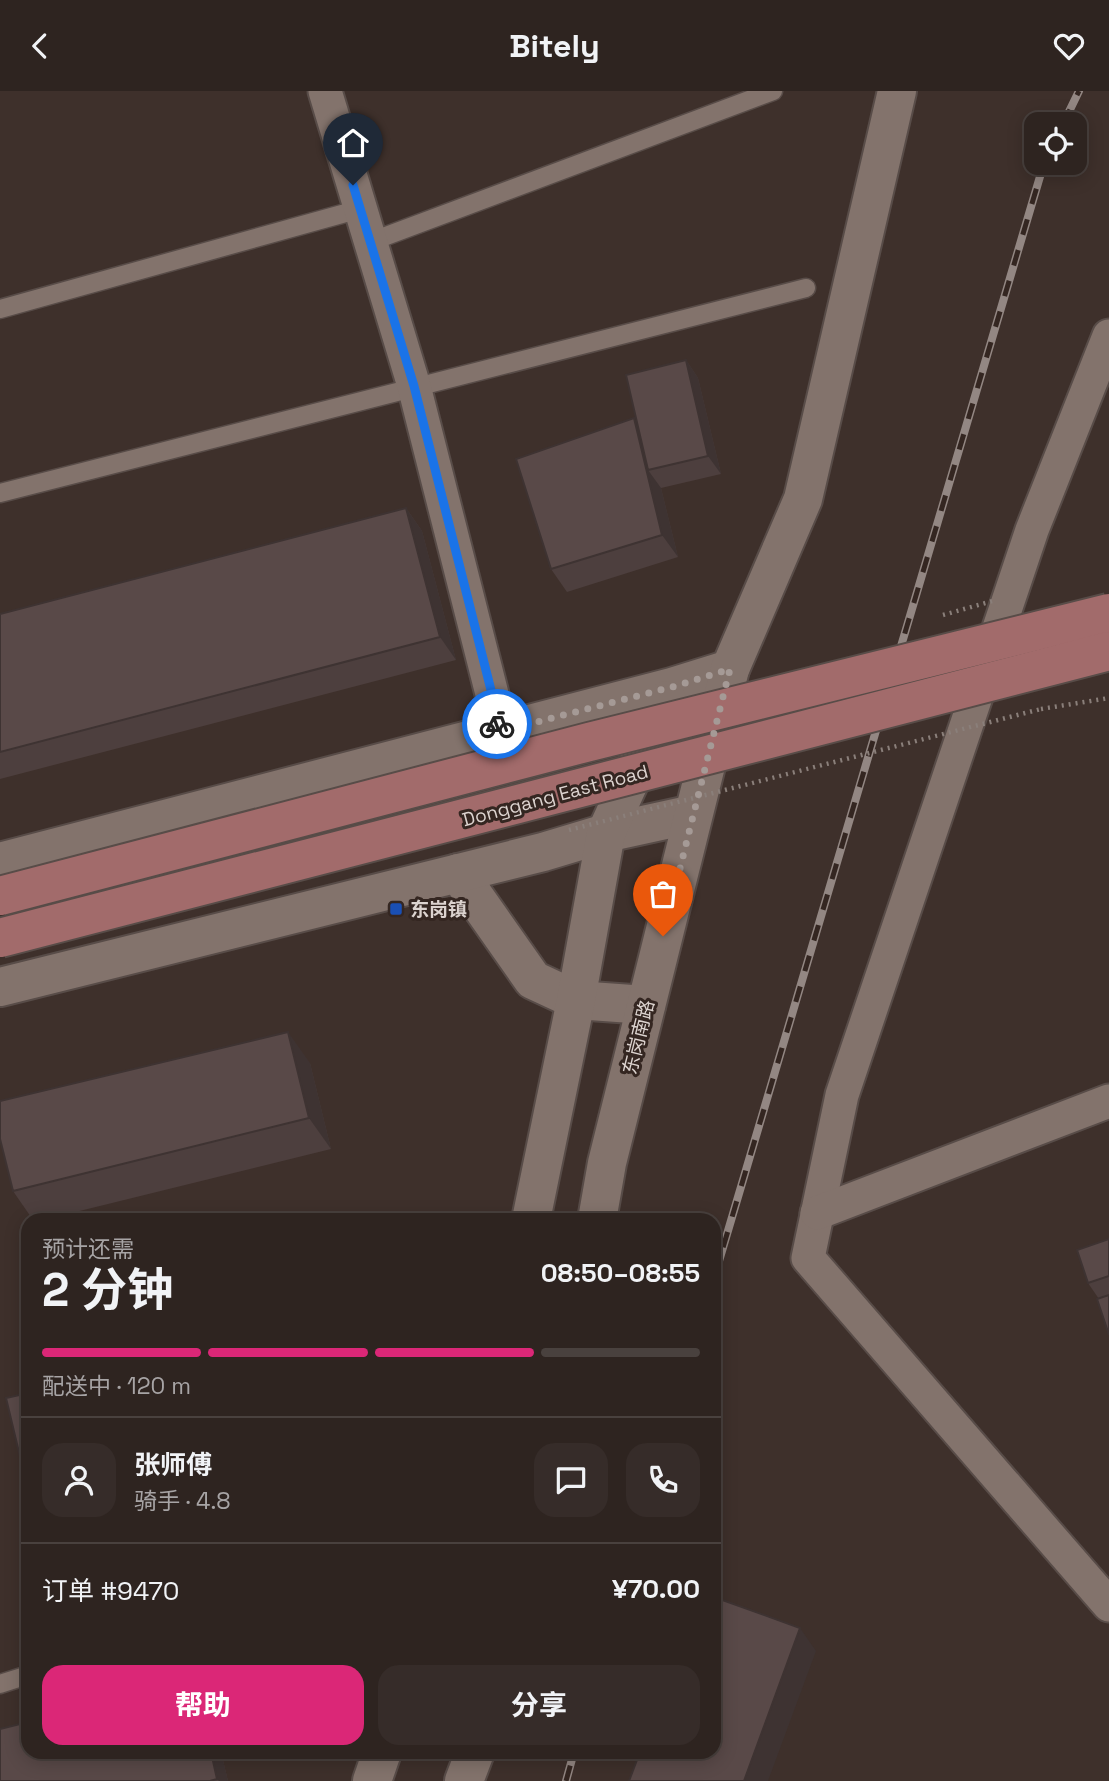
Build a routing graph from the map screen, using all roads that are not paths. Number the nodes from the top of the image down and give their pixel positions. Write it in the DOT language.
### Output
graph roads {
  1 [pos="325,91"];
  2 [pos="772,91"];
  3 [pos="897,91"];
  4 [pos="360,209"];
  5 [pos="370,242"];
  6 [pos="806,288"];
  7 [pos="0,309"];
  8 [pos="1109,336"];
  9 [pos="414,386"];
  10 [pos="0,493"];
  11 [pos="1109,613"];
  12 [pos="1109,651"];
  13 [pos="730,669"];
  14 [pos="672,687"];
  15 [pos="498,732"];
  16 [pos="692,814"];
  17 [pos="607,832"];
  18 [pos="0,862"];
  19 [pos="458,873"];
  20 [pos="0,896"];
  21 [pos="0,938"];
  22 [pos="0,987"];
  23 [pos="576,1000"];
  24 [pos="646,1005"];
  25 [pos="1109,1101"];
  26 [pos="532,1213"];
  27 [pos="598,1213"];
  28 [pos="817,1213"];
  29 [pos="1109,1605"];
  30 [pos="21,1677"];
  31 [pos="0,1684"];
  32 [pos="380,1759"];
  33 [pos="472,1759"];
  34 [pos="372,1781"];
  35 [pos="464,1781"];
  1 -- 4 [label="street"];
  2 -- 5 [label="lane"];
  3 -- 13 [label="street, 东岗南路"];
  4 -- 5 [label="street"];
  4 -- 7 [label="lane"];
  5 -- 9 [label="street"];
  6 -- 9 [label="lane"];
  8 -- 28 [label="street"];
  9 -- 10 [label="lane"];
  9 -- 15 [label="street"];
  11 -- 20 [label="main road, bridge"];
  12 -- 21 [label="main road, Donggang East Road, bridge"];
  13 -- 14 [label="street"];
  13 -- 16 [label="street, 东岗南路"];
  14 -- 15 [label="street"];
  14 -- 17 [label="street"];
  15 -- 18 [label="street"];
  16 -- 17 [label="street"];
  16 -- 24 [label="street, 东岗南路"];
  17 -- 19 [label="street"];
  17 -- 23 [label="street"];
  19 -- 22 [label="street"];
  19 -- 23 [label="street"];
  23 -- 24 [label="street"];
  23 -- 26 [label="street"];
  24 -- 27 [label="street, 东岗南路"];
  25 -- 28 [label="street"];
  28 -- 29 [label="street"];
  30 -- 31 [label="lane"];
  32 -- 34 [label="street"];
  33 -- 35 [label="street"];
}
